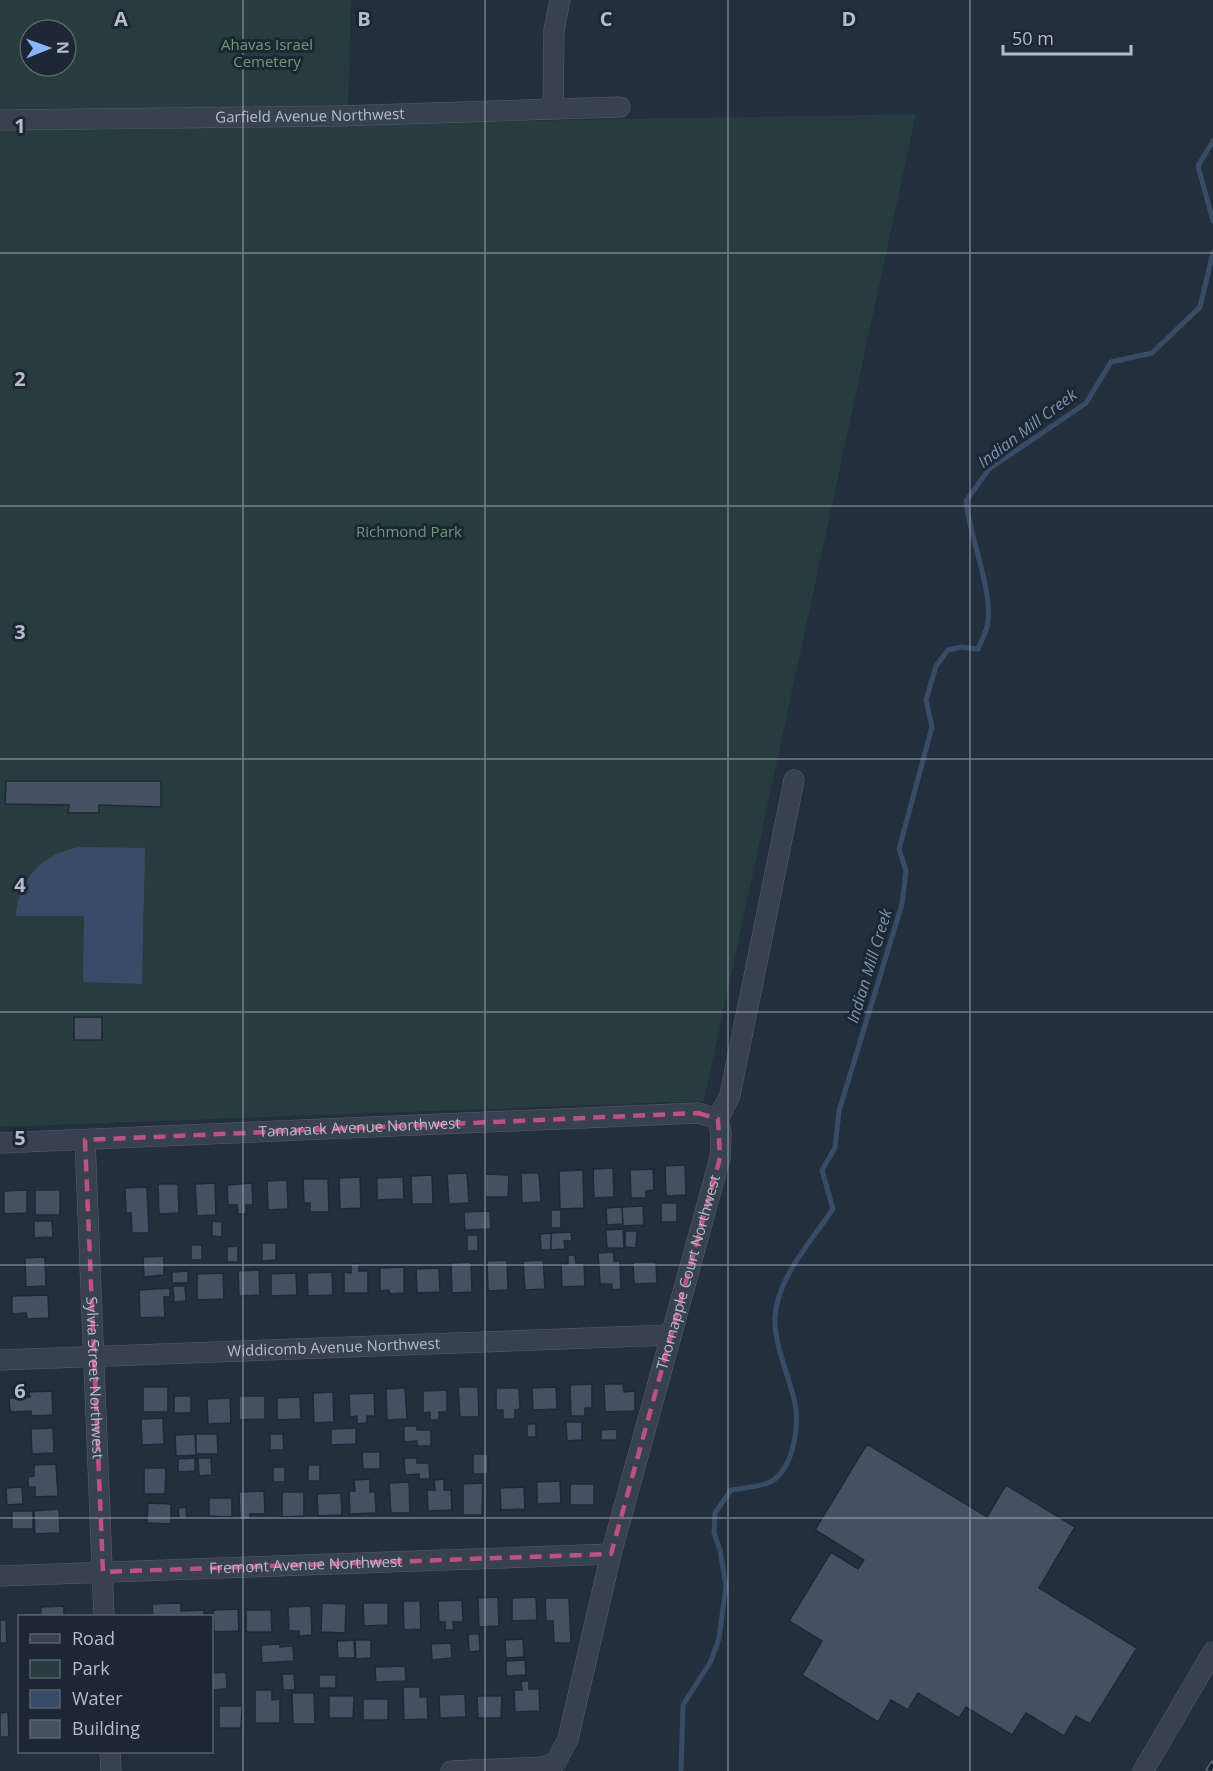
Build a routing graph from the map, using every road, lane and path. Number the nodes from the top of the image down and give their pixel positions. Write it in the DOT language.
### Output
graph roads {
  1 [pos="560,0"];
  2 [pos="620,107"];
  3 [pos="553,108"];
  4 [pos="0,120"];
  5 [pos="794,780"];
  6 [pos="718,1119"];
  7 [pos="85,1140"];
  8 [pos="0,1143"];
  9 [pos="670,1335"];
  10 [pos="94,1356"];
  11 [pos="0,1360"];
  12 [pos="611,1554"];
  13 [pos="103,1572"];
  14 [pos="0,1576"];
  15 [pos="104,1615"];
  16 [pos="1213,1652"];
  17 [pos="110,1753"];
  18 [pos="111,1771"];
  19 [pos="451,1771"];
  20 [pos="1143,1771"];
  1 -- 3 [label="street"];
  2 -- 3 [label="street, Garfield Avenue Northwest"];
  3 -- 4 [label="street, Garfield Avenue Northwest"];
  5 -- 6 [label="street, Thornapple Court Northwest"];
  6 -- 7 [label="street, Tamarack Avenue Northwest"];
  6 -- 9 [label="street, Thornapple Court Northwest"];
  7 -- 8 [label="street, Tamarack Avenue Northwest"];
  7 -- 10 [label="street, Sylvia Street Northwest"];
  9 -- 10 [label="street, Widdicomb Avenue Northwest"];
  9 -- 12 [label="street, Thornapple Court Northwest"];
  10 -- 11 [label="street, Widdicomb Avenue Northwest"];
  10 -- 13 [label="street, Sylvia Street Northwest"];
  12 -- 13 [label="street, Fremont Avenue Northwest"];
  12 -- 19 [label="street, Thornapple Court Northwest"];
  13 -- 14 [label="street, Fremont Avenue Northwest"];
  13 -- 15 [label="street, Sylvia Street Northwest"];
  16 -- 20 [label="street"];
  17 -- 18 [label="street"];
}
